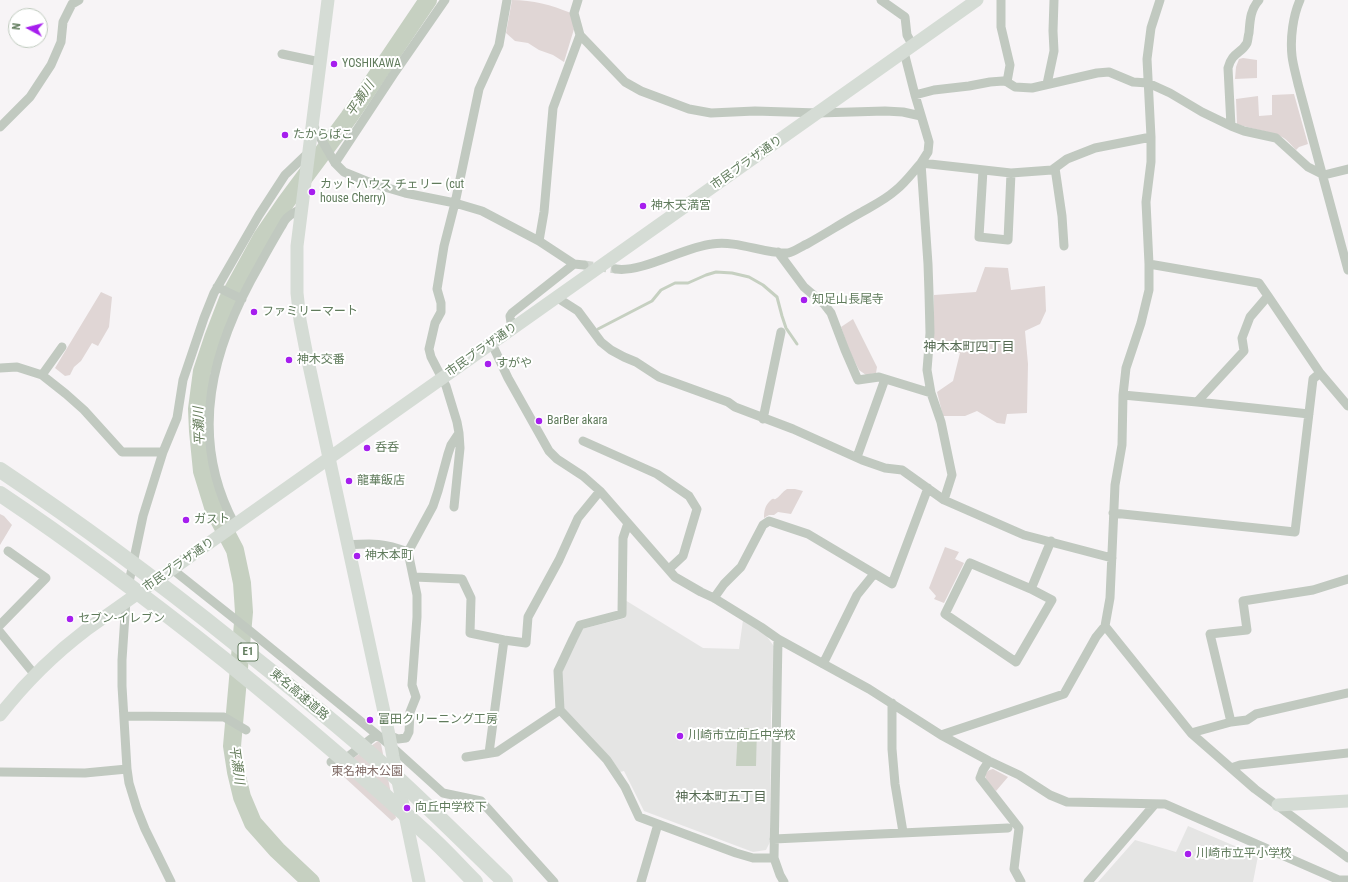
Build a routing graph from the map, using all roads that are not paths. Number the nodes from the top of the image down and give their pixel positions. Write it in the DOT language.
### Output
graph roads {
  1 [pos="79,0"];
  2 [pos="328,0"];
  3 [pos="445,0"];
  4 [pos="507,0"];
  5 [pos="578,0"];
  6 [pos="881,0"];
  7 [pos="977,0"];
  8 [pos="1002,0"];
  9 [pos="1054,0"];
  10 [pos="1160,0"];
  11 [pos="1259,0"];
  12 [pos="1300,0"];
  13 [pos="580,35"];
  14 [pos="909,48"];
  15 [pos="282,54"];
  16 [pos="320,62"];
  17 [pos="1007,82"];
  18 [pos="1148,83"];
  19 [pos="1047,84"];
  20 [pos="915,95"];
  21 [pos="818,113"];
  22 [pos="921,116"];
  23 [pos="312,124"];
  24 [pos="1231,126"];
  25 [pos="0,127"];
  26 [pos="1151,137"];
  27 [pos="308,153"];
  28 [pos="335,163"];
  29 [pos="921,163"];
  30 [pos="1055,168"];
  31 [pos="1348,169"];
  32 [pos="983,170"];
  33 [pos="1011,173"];
  34 [pos="1324,175"];
  35 [pos="454,203"];
  36 [pos="301,209"];
  37 [pos="539,241"];
  38 [pos="1064,246"];
  39 [pos="778,252"];
  40 [pos="574,264"];
  41 [pos="1149,264"];
  42 [pos="584,265"];
  43 [pos="616,269"];
  44 [pos="1348,270"];
  45 [pos="220,289"];
  46 [pos="1268,296"];
  47 [pos="556,297"];
  48 [pos="240,298"];
  49 [pos="512,329"];
  50 [pos="781,332"];
  51 [pos="492,344"];
  52 [pos="62,347"];
  53 [pos="0,368"];
  54 [pos="1320,373"];
  55 [pos="42,375"];
  56 [pos="442,378"];
  57 [pos="885,379"];
  58 [pos="931,394"];
  59 [pos="1123,395"];
  60 [pos="1197,402"];
  61 [pos="1348,406"];
  62 [pos="1309,414"];
  63 [pos="763,419"];
  64 [pos="459,432"];
  65 [pos="583,441"];
  66 [pos="163,452"];
  67 [pos="857,457"];
  68 [pos="329,459"];
  69 [pos="0,470"];
  70 [pos="928,488"];
  71 [pos="600,491"];
  72 [pos="0,494"];
  73 [pos="944,500"];
  74 [pos="454,507"];
  75 [pos="1114,513"];
  76 [pos="628,523"];
  77 [pos="234,526"];
  78 [pos="1051,541"];
  79 [pos="348,545"];
  80 [pos="8,551"];
  81 [pos="408,552"];
  82 [pos="1112,558"];
  83 [pos="172,569"];
  84 [pos="669,569"];
  85 [pos="874,574"];
  86 [pos="414,577"];
  87 [pos="1348,579"];
  88 [pos="1031,589"];
  89 [pos="714,598"];
  90 [pos="126,602"];
  91 [pos="0,625"];
  92 [pos="1105,626"];
  93 [pos="0,632"];
  94 [pos="778,639"];
  95 [pos="504,640"];
  96 [pos="823,664"];
  97 [pos="35,675"];
  98 [pos="1348,693"];
  99 [pos="892,704"];
  100 [pos="560,710"];
  101 [pos="0,715"];
  102 [pos="124,716"];
  103 [pos="1230,722"];
  104 [pos="245,729"];
  105 [pos="1191,733"];
  106 [pos="376,735"];
  107 [pos="941,735"];
  108 [pos="390,741"];
  109 [pos="490,753"];
  110 [pos="1348,753"];
  111 [pos="466,757"];
  112 [pos="989,761"];
  113 [pos="331,762"];
  114 [pos="1231,768"];
  115 [pos="127,769"];
  116 [pos="0,772"];
  117 [pos="1348,801"];
  118 [pos="1155,804"];
  119 [pos="1278,805"];
  120 [pos="658,824"];
  121 [pos="1008,828"];
  122 [pos="903,832"];
  123 [pos="774,839"];
  124 [pos="774,858"];
  125 [pos="1348,858"];
  126 [pos="1342,881"];
  127 [pos="171,882"];
  128 [pos="419,882"];
  129 [pos="475,882"];
  130 [pos="505,882"];
  131 [pos="554,882"];
  132 [pos="641,882"];
  133 [pos="784,882"];
  134 [pos="1021,882"];
  135 [pos="1088,882"];
  1 -- 25 [label="street"];
  2 -- 16 [label="street"];
  3 -- 28 [label="street"];
  4 -- 35 [label="street"];
  5 -- 13 [label="street"];
  6 -- 14 [label="street"];
  7 -- 14 [label="street, 市民プラザ通り"];
  8 -- 17 [label="street"];
  9 -- 19 [label="street"];
  10 -- 18 [label="street"];
  11 -- 24 [label="street"];
  12 -- 34 [label="street"];
  13 -- 21 [label="street"];
  13 -- 37 [label="street"];
  14 -- 20 [label="street"];
  14 -- 21 [label="street, 市民プラザ通り"];
  15 -- 16 [label="street"];
  16 -- 23 [label="street"];
  17 -- 19 [label="street"];
  17 -- 20 [label="street"];
  18 -- 19 [label="street"];
  18 -- 24 [label="street"];
  18 -- 26 [label="street"];
  20 -- 22 [label="street"];
  21 -- 22 [label="street"];
  21 -- 47 [label="street, 市民プラザ通り"];
  22 -- 29 [label="street"];
  23 -- 27 [label="street"];
  23 -- 28 [label="street"];
  24 -- 34 [label="street"];
  26 -- 30 [label="street"];
  26 -- 41 [label="street"];
  27 -- 36 [label="street"];
  27 -- 45 [label="street"];
  28 -- 35 [label="street"];
  29 -- 32 [label="street"];
  29 -- 39 [label="street"];
  29 -- 58 [label="street"];
  30 -- 33 [label="street"];
  30 -- 38 [label="street"];
  31 -- 34 [label="street"];
  32 -- 33 [label="street"];
  32 -- 33 [label="street"];
  34 -- 44 [label="street"];
  35 -- 37 [label="street"];
  35 -- 56 [label="street"];
  36 -- 48 [label="street"];
  36 -- 68 [label="street"];
  37 -- 40 [label="street"];
  39 -- 43 [label="street"];
  39 -- 57 [label="street"];
  40 -- 42 [label="street"];
  40 -- 49 [label="street"];
  41 -- 46 [label="street"];
  41 -- 59 [label="street"];
  45 -- 48 [label="street"];
  45 -- 66 [label="street"];
  46 -- 54 [label="street"];
  46 -- 60 [label="street"];
  47 -- 49 [label="street, 市民プラザ通り"];
  47 -- 63 [label="street"];
  48 -- 77 [label="street"];
  49 -- 51 [label="street, 市民プラザ通り"];
  50 -- 63 [label="street"];
  51 -- 56 [label="street, 市民プラザ通り"];
  51 -- 71 [label="street"];
  52 -- 55 [label="street"];
  53 -- 55 [label="street"];
  54 -- 61 [label="street"];
  54 -- 62 [label="street"];
  55 -- 66 [label="street"];
  56 -- 64 [label="street"];
  56 -- 68 [label="street, 市民プラザ通り"];
  57 -- 58 [label="street"];
  57 -- 67 [label="street"];
  58 -- 73 [label="street"];
  59 -- 60 [label="street"];
  59 -- 75 [label="street"];
  60 -- 62 [label="street"];
  62 -- 75 [label="street"];
  63 -- 67 [label="street"];
  64 -- 74 [label="street"];
  64 -- 81 [label="street"];
  65 -- 84 [label="street"];
  66 -- 90 [label="street"];
  67 -- 70 [label="street"];
  68 -- 77 [label="street, 市民プラザ通り"];
  68 -- 79 [label="street"];
  69 -- 130 [label="highway, 東名高速道路 / E1"];
  70 -- 73 [label="street"];
  70 -- 85 [label="street"];
  71 -- 76 [label="street"];
  71 -- 95 [label="street"];
  72 -- 129 [label="highway, 東名高速道路 / E1"];
  73 -- 78 [label="street"];
  75 -- 82 [label="street"];
  76 -- 84 [label="street"];
  76 -- 100 [label="street"];
  77 -- 83 [label="street, 市民プラザ通り"];
  78 -- 82 [label="street"];
  78 -- 88 [label="street"];
  79 -- 81 [label="street"];
  79 -- 108 [label="street"];
  80 -- 91 [label="street"];
  81 -- 86 [label="street"];
  82 -- 92 [label="street"];
  83 -- 90 [label="street, 市民プラザ通り"];
  83 -- 106 [label="street"];
  84 -- 89 [label="street"];
  85 -- 89 [label="street"];
  85 -- 96 [label="street"];
  86 -- 95 [label="street"];
  86 -- 108 [label="street"];
  87 -- 103 [label="street"];
  88 -- 88 [label="street"];
  89 -- 94 [label="street"];
  90 -- 97 [label="street, 市民プラザ通り"];
  90 -- 102 [label="street"];
  92 -- 105 [label="street"];
  92 -- 107 [label="street"];
  93 -- 97 [label="street"];
  94 -- 96 [label="street"];
  94 -- 123 [label="street"];
  95 -- 109 [label="street"];
  96 -- 99 [label="street"];
  97 -- 101 [label="street, 市民プラザ通り"];
  98 -- 103 [label="street"];
  99 -- 107 [label="street"];
  99 -- 122 [label="street"];
  100 -- 109 [label="street"];
  100 -- 120 [label="street"];
  102 -- 104 [label="street"];
  102 -- 115 [label="street"];
  103 -- 105 [label="street"];
  105 -- 114 [label="street"];
  106 -- 108 [label="street"];
  106 -- 113 [label="street"];
  107 -- 112 [label="street"];
  108 -- 128 [label="street"];
  108 -- 131 [label="street"];
  109 -- 111 [label="street"];
  110 -- 114 [label="street"];
  112 -- 118 [label="street"];
  112 -- 134 [label="street"];
  114 -- 119 [label="street"];
  115 -- 116 [label="street"];
  115 -- 127 [label="street"];
  117 -- 119 [label="street"];
  118 -- 126 [label="street"];
  118 -- 135 [label="street"];
  119 -- 125 [label="street"];
  120 -- 124 [label="street"];
  120 -- 132 [label="street"];
  121 -- 122 [label="street"];
  122 -- 123 [label="street"];
  123 -- 124 [label="street"];
  124 -- 133 [label="street"];
}
